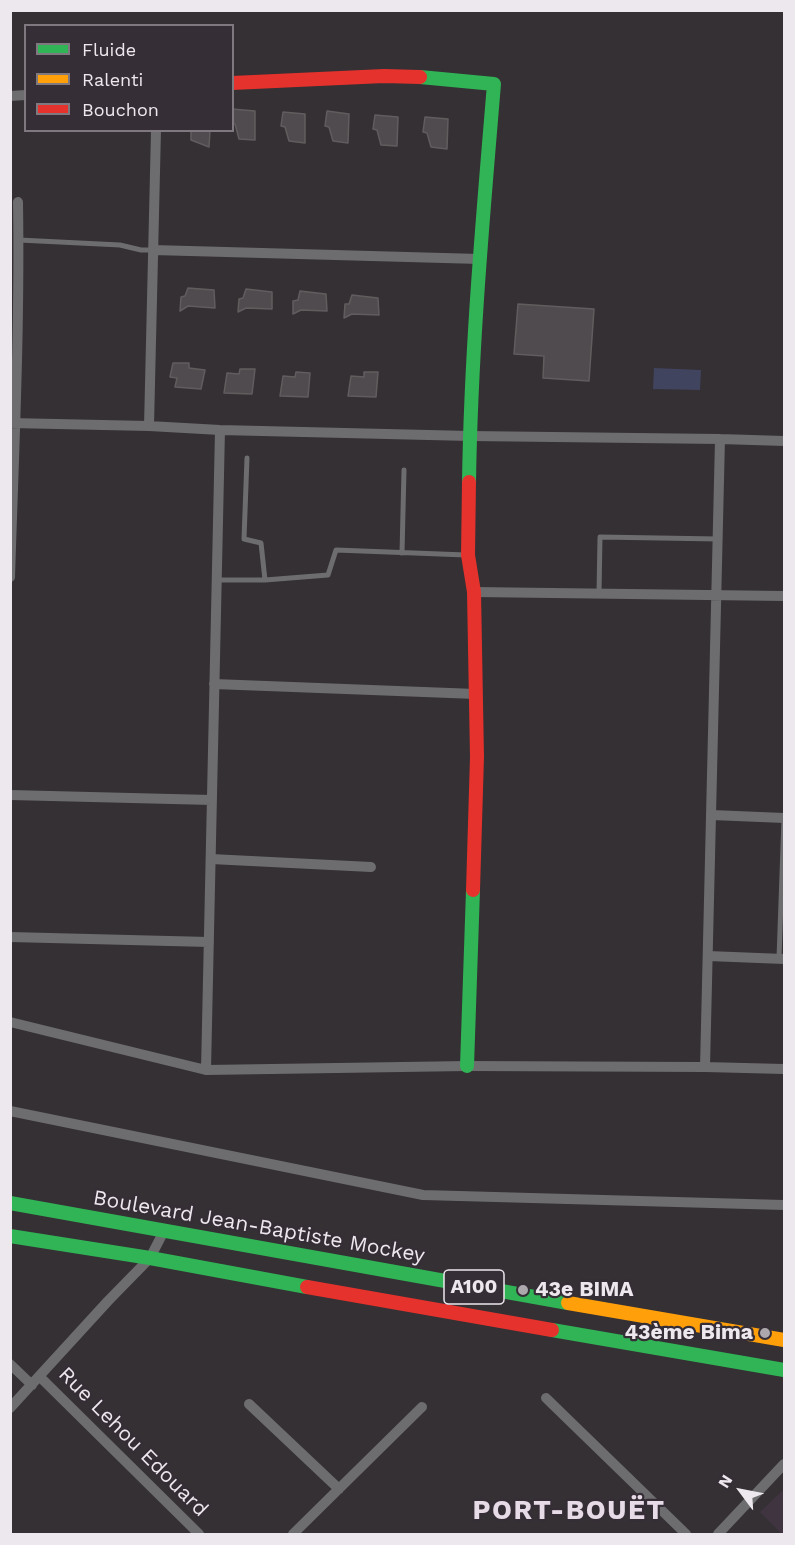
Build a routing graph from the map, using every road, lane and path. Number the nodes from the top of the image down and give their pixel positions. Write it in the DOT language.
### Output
graph roads {
  1 [pos="234,83"];
  2 [pos="156,132"];
  3 [pos="14,202"];
  4 [pos="19,240"];
  5 [pos="153,250"];
  6 [pos="480,259"];
  7 [pos="13,423"];
  8 [pos="149,426"];
  9 [pos="220,430"];
  10 [pos="470,436"];
  11 [pos="720,439"];
  12 [pos="784,441"];
  13 [pos="247,458"];
  14 [pos="404,470"];
  15 [pos="718,539"];
  16 [pos="402,553"];
  17 [pos="468,555"];
  18 [pos="10,577"];
  19 [pos="217,580"];
  20 [pos="265,580"];
  21 [pos="474,592"];
  22 [pos="599,593"];
  23 [pos="716,595"];
  24 [pos="784,596"];
  25 [pos="214,684"];
  26 [pos="476,694"];
  27 [pos="10,795"];
  28 [pos="212,800"];
  29 [pos="712,815"];
  30 [pos="784,818"];
  31 [pos="211,859"];
  32 [pos="371,867"];
  33 [pos="10,937"];
  34 [pos="209,942"];
  35 [pos="708,956"];
  36 [pos="782,959"];
  37 [pos="10,1022"];
  38 [pos="468,1066"];
  39 [pos="705,1067"];
  40 [pos="784,1069"];
  41 [pos="206,1070"];
  42 [pos="10,1111"];
  43 [pos="10,1203"];
  44 [pos="784,1205"];
  45 [pos="164,1231"];
  46 [pos="10,1236"];
  47 [pos="150,1258"];
  48 [pos="784,1340"];
  49 [pos="10,1364"];
  50 [pos="784,1370"];
  51 [pos="40,1377"];
  52 [pos="32,1385"];
  53 [pos="546,1398"];
  54 [pos="249,1404"];
  55 [pos="422,1407"];
  56 [pos="10,1408"];
  57 [pos="784,1464"];
  58 [pos="339,1489"];
  59 [pos="199,1534"];
  60 [pos="293,1534"];
  61 [pos="686,1534"];
  62 [pos="718,1534"];
  1 -- 6 [label="main road"];
  2 -- 5 [label="street"];
  3 -- 4 [label="street"];
  4 -- 5 [label="lane"];
  4 -- 7 [label="street"];
  5 -- 6 [label="street"];
  5 -- 8 [label="street"];
  6 -- 10 [label="main road"];
  7 -- 8 [label="street"];
  7 -- 18 [label="street"];
  8 -- 9 [label="street"];
  9 -- 10 [label="street"];
  9 -- 19 [label="street"];
  10 -- 11 [label="street"];
  10 -- 17 [label="main road"];
  11 -- 12 [label="street"];
  11 -- 15 [label="street"];
  13 -- 20 [label="lane"];
  14 -- 16 [label="lane"];
  15 -- 22 [label="lane"];
  15 -- 23 [label="street"];
  16 -- 17 [label="lane"];
  16 -- 20 [label="lane"];
  17 -- 21 [label="main road"];
  19 -- 20 [label="lane"];
  19 -- 25 [label="street"];
  21 -- 22 [label="street"];
  21 -- 26 [label="main road"];
  22 -- 23 [label="street"];
  23 -- 24 [label="street"];
  23 -- 29 [label="street"];
  25 -- 26 [label="street"];
  25 -- 28 [label="street"];
  26 -- 38 [label="main road"];
  27 -- 28 [label="street"];
  28 -- 31 [label="street"];
  29 -- 30 [label="street"];
  29 -- 35 [label="street"];
  30 -- 36 [label="lane"];
  31 -- 32 [label="street"];
  31 -- 34 [label="street"];
  33 -- 34 [label="street"];
  34 -- 41 [label="street"];
  35 -- 36 [label="street"];
  35 -- 39 [label="street"];
  37 -- 41 [label="street"];
  38 -- 39 [label="street"];
  38 -- 41 [label="street"];
  39 -- 40 [label="street"];
  42 -- 44 [label="street"];
  43 -- 45 [label="main road, Boulevard Jean-Baptiste Mockey / A100"];
  45 -- 47 [label="street"];
  45 -- 48 [label="main road, Boulevard Jean-Baptiste Mockey / A100"];
  46 -- 47 [label="main road, A100"];
  47 -- 50 [label="main road, A100"];
  47 -- 51 [label="street"];
  49 -- 52 [label="street"];
  51 -- 52 [label="street"];
  51 -- 59 [label="street, Rue Lehou Edouard"];
  52 -- 56 [label="street"];
  53 -- 61 [label="street"];
  54 -- 58 [label="street"];
  55 -- 58 [label="street"];
  57 -- 62 [label="street"];
  58 -- 60 [label="street"];
}
